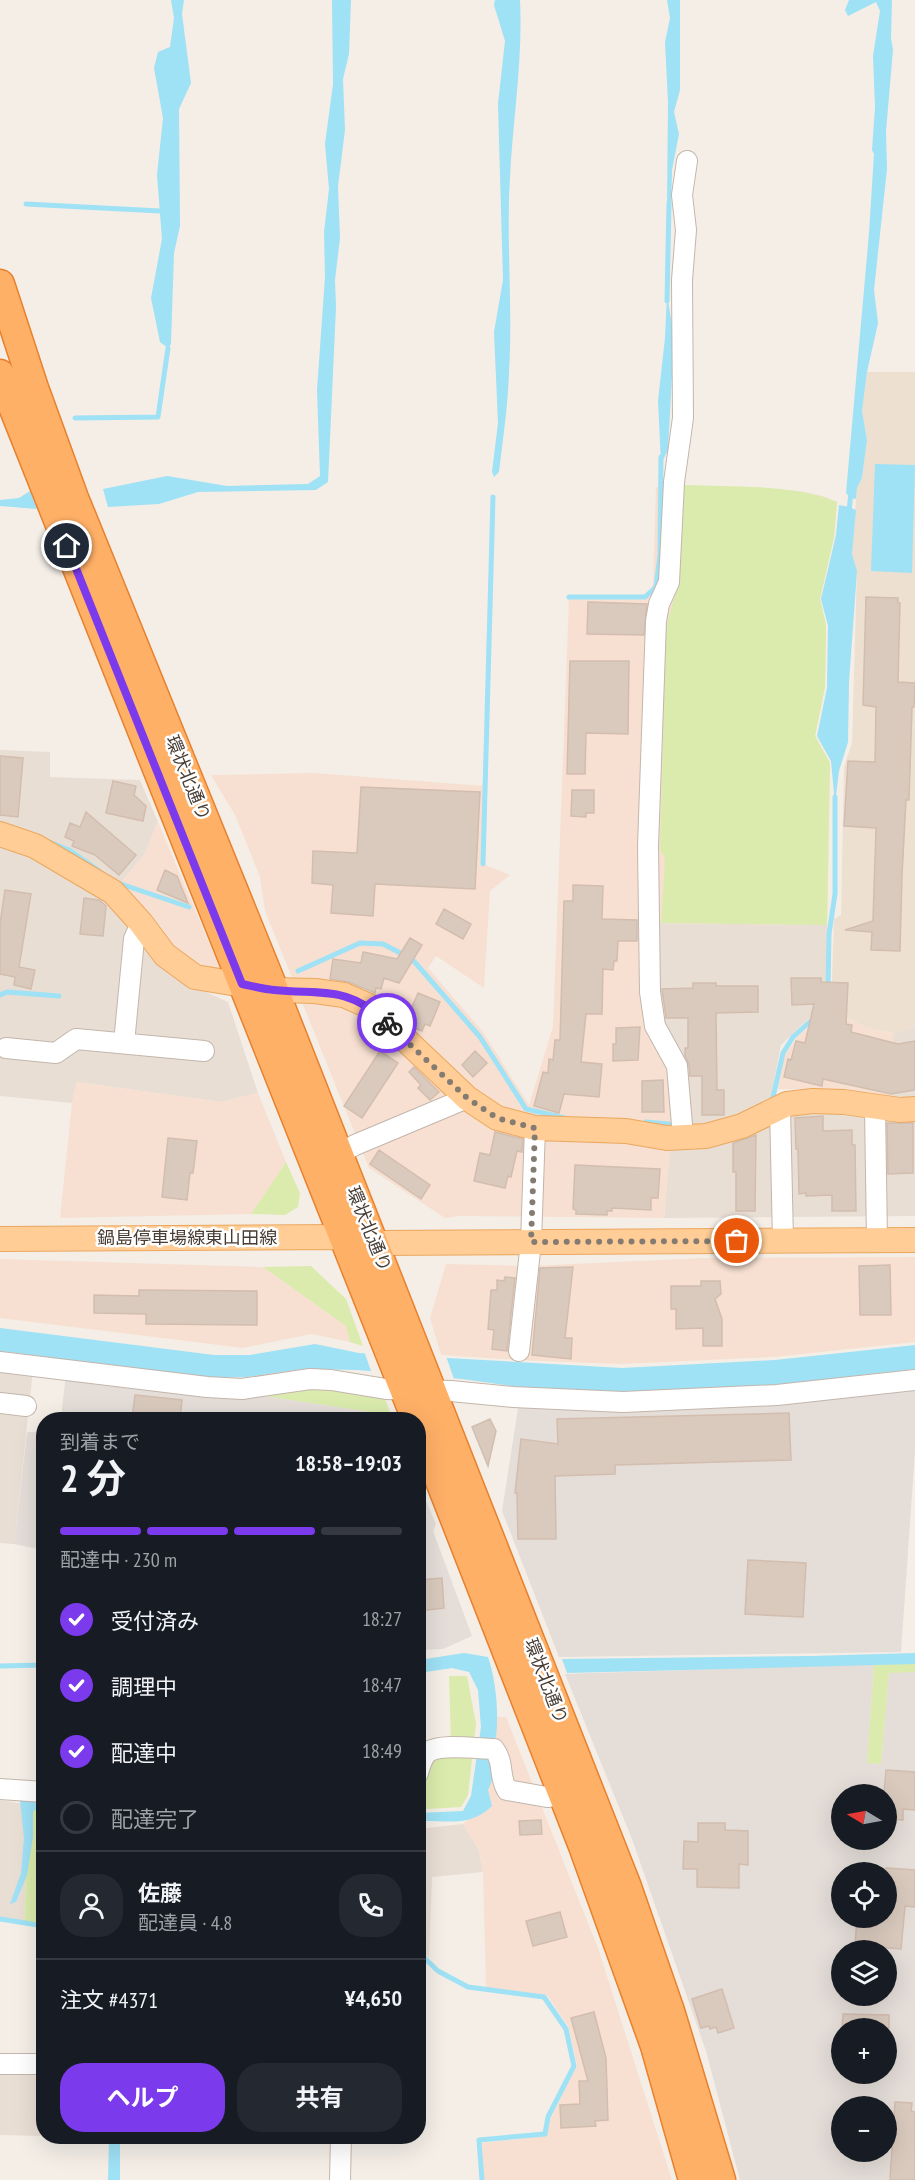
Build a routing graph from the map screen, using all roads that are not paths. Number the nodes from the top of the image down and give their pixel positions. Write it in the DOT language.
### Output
graph roads {
  1 [pos="687,161"];
  2 [pos="0,284"];
  3 [pos="0,374"];
  4 [pos="0,834"];
  5 [pos="141,923"];
  6 [pos="242,984"];
  7 [pos="274,990"];
  8 [pos="124,1043"];
  9 [pos="6,1048"];
  10 [pos="204,1051"];
  11 [pos="467,1098"];
  12 [pos="780,1107"];
  13 [pos="875,1107"];
  14 [pos="915,1109"];
  15 [pos="535,1128"];
  16 [pos="683,1129"];
  17 [pos="339,1154"];
  18 [pos="345,1237"];
  19 [pos="0,1239"];
  20 [pos="915,1240"];
  21 [pos="783,1241"];
  22 [pos="877,1241"];
  23 [pos="531,1242"];
  24 [pos="375,1243"];
  25 [pos="519,1351"];
  26 [pos="0,1362"];
  27 [pos="915,1380"];
  28 [pos="417,1387"];
  29 [pos="0,1403"];
  30 [pos="26,1406"];
  31 [pos="416,1412"];
  32 [pos="426,1445"];
  33 [pos="426,1755"];
  34 [pos="0,1789"];
  35 [pos="36,1791"];
  36 [pos="563,1795"];
  37 [pos="0,2064"];
  38 [pos="36,2064"];
  39 [pos="341,2144"];
  40 [pos="340,2180"];
  41 [pos="693,2180"];
  42 [pos="721,2180"];
  1 -- 16 [label="street"];
  2 -- 7 [label="highway, 環状北通り"];
  3 -- 6 [label="highway, 環状北通り"];
  4 -- 5 [label="main road"];
  5 -- 6 [label="main road"];
  5 -- 8 [label="street"];
  6 -- 7 [label="main road"];
  6 -- 18 [label="highway, 環状北通り"];
  7 -- 11 [label="main road"];
  7 -- 17 [label="highway, 環状北通り"];
  8 -- 9 [label="street"];
  8 -- 10 [label="street"];
  11 -- 15 [label="main road"];
  11 -- 17 [label="street"];
  12 -- 13 [label="main road"];
  12 -- 16 [label="main road"];
  12 -- 21 [label="street"];
  13 -- 14 [label="main road"];
  13 -- 22 [label="street"];
  15 -- 16 [label="main road"];
  15 -- 23 [label="street"];
  17 -- 24 [label="highway, 環状北通り"];
  18 -- 19 [label="main road, 鍋島停車場線東山田線"];
  18 -- 24 [label="main road, 鍋島停車場線東山田線"];
  18 -- 28 [label="highway, 環状北通り"];
  20 -- 22 [label="main road, 鍋島停車場線東山田線"];
  21 -- 22 [label="main road, 鍋島停車場線東山田線"];
  21 -- 23 [label="main road, 鍋島停車場線東山田線"];
  23 -- 24 [label="main road, 鍋島停車場線東山田線"];
  23 -- 25 [label="street"];
  24 -- 28 [label="highway, 環状北通り"];
  26 -- 28 [label="street"];
  27 -- 28 [label="street"];
  28 -- 31 [label="highway, 環状北通り"];
  28 -- 42 [label="highway, 環状北通り"];
  29 -- 30 [label="street"];
  32 -- 36 [label="highway, 環状北通り"];
  33 -- 36 [label="street"];
  34 -- 35 [label="street"];
  36 -- 41 [label="highway, 環状北通り"];
  37 -- 38 [label="street"];
  39 -- 40 [label="street"];
}
